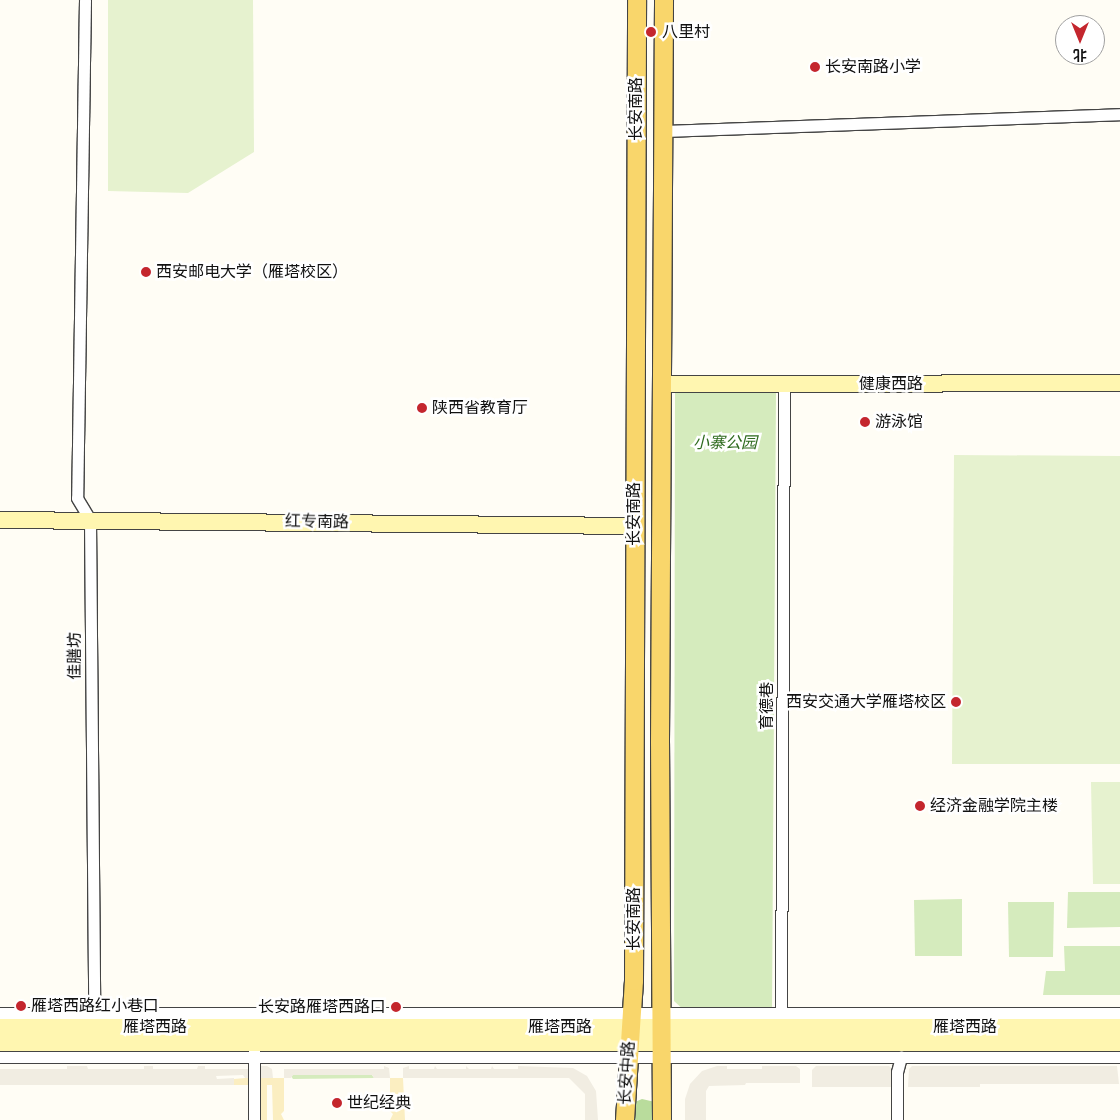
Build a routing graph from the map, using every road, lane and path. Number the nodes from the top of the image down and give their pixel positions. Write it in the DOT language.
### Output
graph roads {
  1 [pos="85,0"];
  2 [pos="637,0"];
  3 [pos="664,0"];
  4 [pos="1120,114"];
  5 [pos="663,130"];
  6 [pos="1120,383"];
  7 [pos="661,384"];
  8 [pos="784,384"];
  9 [pos="0,520"];
  10 [pos="90,520"];
  11 [pos="634,526"];
  12 [pos="0,1013"];
  13 [pos="1120,1013"];
  14 [pos="781,1020"];
  15 [pos="0,1027"];
  16 [pos="1120,1027"];
  17 [pos="94,1028"];
  18 [pos="630,1035"];
  19 [pos="661,1035"];
  20 [pos="0,1043"];
  21 [pos="1120,1043"];
  22 [pos="254,1050"];
  23 [pos="0,1057"];
  24 [pos="901,1057"];
  25 [pos="1120,1057"];
  26 [pos="254,1120"];
  27 [pos="624,1120"];
  28 [pos="662,1120"];
  29 [pos="897,1120"];
  1 -- 10 [label="street"];
  2 -- 11 [label="main road, 长安南路"];
  3 -- 5 [label="main road, 长安南路"];
  4 -- 5 [label="street"];
  5 -- 7 [label="main road, 长安南路"];
  6 -- 8 [label="main road, 健康西路"];
  7 -- 8 [label="main road, 健康西路"];
  7 -- 19 [label="main road, 长安南路"];
  8 -- 14 [label="street, 育德巷"];
  9 -- 10 [label="main road, 红专南路"];
  10 -- 11 [label="main road, 红专南路"];
  10 -- 17 [label="street, 佳膳坊"];
  11 -- 18 [label="main road, 长安南路"];
  12 -- 17 [label="street"];
  13 -- 14 [label="street"];
  14 -- 16 [label="main road, 雁塔西路"];
  14 -- 19 [label="main road, 雁塔西路"];
  15 -- 17 [label="main road, 雁塔西路"];
  17 -- 18 [label="main road, 雁塔西路"];
  17 -- 20 [label="main road, 雁塔西路"];
  17 -- 22 [label="main road, 雁塔西路"];
  18 -- 19 [label="main road, 雁塔西路"];
  18 -- 19 [label="street"];
  18 -- 22 [label="main road, 雁塔西路"];
  18 -- 27 [label="main road, 长安中路"];
  19 -- 21 [label="main road, 雁塔西路"];
  19 -- 24 [label="street"];
  19 -- 28 [label="main road, 长安中路"];
  22 -- 23 [label="street"];
  22 -- 26 [label="street"];
  24 -- 25 [label="street"];
  24 -- 29 [label="street"];
}
